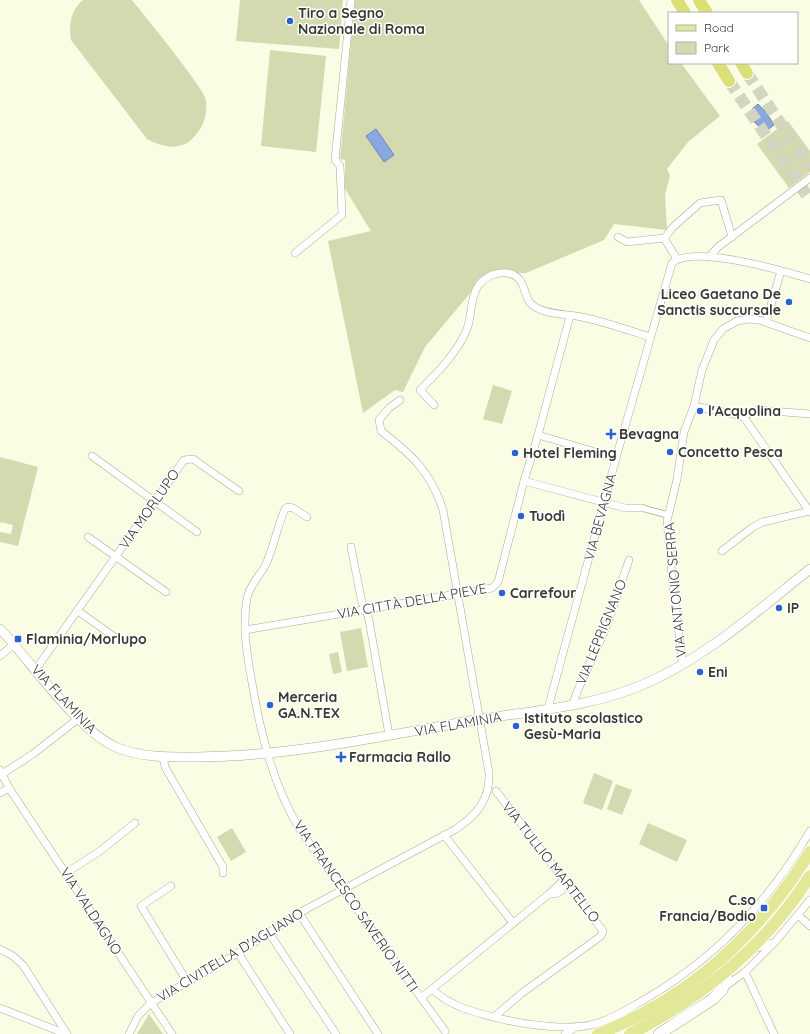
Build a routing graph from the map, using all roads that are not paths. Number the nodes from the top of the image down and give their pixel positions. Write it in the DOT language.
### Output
graph roads {
  1 [pos="351,0"];
  2 [pos="699,0"];
  3 [pos="704,0"];
  4 [pos="706,12"];
  5 [pos="710,12"];
  6 [pos="719,64"];
  7 [pos="730,81"];
  8 [pos="810,178"];
  9 [pos="732,236"];
  10 [pos="618,237"];
  11 [pos="664,239"];
  12 [pos="295,253"];
  13 [pos="709,257"];
  14 [pos="677,259"];
  15 [pos="781,270"];
  16 [pos="810,279"];
  17 [pos="570,316"];
  18 [pos="766,322"];
  19 [pos="650,336"];
  20 [pos="810,338"];
  21 [pos="400,400"];
  22 [pos="434,405"];
  23 [pos="694,406"];
  24 [pos="810,414"];
  25 [pos="743,416"];
  26 [pos="538,435"];
  27 [pos="92,456"];
  28 [pos="616,458"];
  29 [pos="524,482"];
  30 [pos="239,491"];
  31 [pos="155,501"];
  32 [pos="604,503"];
  33 [pos="642,508"];
  34 [pos="810,512"];
  35 [pos="668,515"];
  36 [pos="307,517"];
  37 [pos="197,532"];
  38 [pos="88,537"];
  39 [pos="351,547"];
  40 [pos="722,551"];
  41 [pos="116,557"];
  42 [pos="628,560"];
  43 [pos="810,569"];
  44 [pos="166,592"];
  45 [pos="457,595"];
  46 [pos="366,610"];
  47 [pos="78,611"];
  48 [pos="0,629"];
  49 [pos="245,630"];
  50 [pos="116,638"];
  51 [pos="14,644"];
  52 [pos="0,656"];
  53 [pos="683,665"];
  54 [pos="36,669"];
  55 [pos="573,704"];
  56 [pos="548,708"];
  57 [pos="79,718"];
  58 [pos="480,720"];
  59 [pos="389,736"];
  60 [pos="267,754"];
  61 [pos="163,756"];
  62 [pos="1,773"];
  63 [pos="9,788"];
  64 [pos="496,792"];
  65 [pos="0,793"];
  66 [pos="134,823"];
  67 [pos="810,831"];
  68 [pos="444,835"];
  69 [pos="810,852"];
  70 [pos="66,873"];
  71 [pos="224,873"];
  72 [pos="810,876"];
  73 [pos="567,882"];
  74 [pos="171,886"];
  75 [pos="342,888"];
  76 [pos="810,900"];
  77 [pos="299,913"];
  78 [pos="799,916"];
  79 [pos="513,923"];
  80 [pos="810,926"];
  81 [pos="736,930"];
  82 [pos="269,933"];
  83 [pos="776,942"];
  84 [pos="739,944"];
  85 [pos="0,949"];
  86 [pos="750,951"];
  87 [pos="238,953"];
  88 [pos="700,963"];
  89 [pos="718,963"];
  90 [pos="726,972"];
  91 [pos="745,972"];
  92 [pos="188,983"];
  93 [pos="432,989"];
  94 [pos="722,990"];
  95 [pos="421,998"];
  96 [pos="151,1003"];
  97 [pos="0,1008"];
  98 [pos="494,1017"];
  99 [pos="576,1027"];
  100 [pos="445,1031"];
  101 [pos="66,1034"];
  102 [pos="129,1034"];
  103 [pos="172,1034"];
  104 [pos="290,1034"];
  105 [pos="336,1034"];
  106 [pos="378,1034"];
  107 [pos="565,1034"];
  108 [pos="598,1034"];
  109 [pos="630,1034"];
  110 [pos="659,1034"];
  111 [pos="774,1034"];
  1 -- 12 [label="street"];
  2 -- 4 [label="highway"];
  3 -- 5 [label="highway"];
  6 -- 7 [label="highway"];
  8 -- 9 [label="street"];
  9 -- 11 [label="street"];
  9 -- 13 [label="street"];
  10 -- 11 [label="street"];
  11 -- 14 [label="street"];
  13 -- 14 [label="street"];
  13 -- 15 [label="street"];
  14 -- 19 [label="street, VIA BEVAGNA"];
  15 -- 16 [label="street"];
  15 -- 18 [label="street"];
  17 -- 19 [label="street"];
  17 -- 22 [label="street"];
  17 -- 26 [label="street"];
  18 -- 20 [label="street, VIA ANTONIO SERRA"];
  18 -- 23 [label="street, VIA ANTONIO SERRA"];
  19 -- 28 [label="street, VIA BEVAGNA"];
  21 -- 45 [label="street, VIA CIVITELLA D'AGLIANO"];
  23 -- 25 [label="street"];
  23 -- 35 [label="street, VIA ANTONIO SERRA"];
  24 -- 25 [label="street"];
  25 -- 34 [label="street"];
  26 -- 28 [label="street"];
  26 -- 29 [label="street, VIA CITTÀ DELLA PIEVE"];
  27 -- 31 [label="street"];
  28 -- 32 [label="street, VIA BEVAGNA"];
  29 -- 32 [label="street"];
  29 -- 45 [label="street, VIA CITTÀ DELLA PIEVE"];
  30 -- 31 [label="street, VIA MORLUPO"];
  31 -- 37 [label="street"];
  31 -- 41 [label="street, VIA MORLUPO"];
  32 -- 33 [label="street"];
  32 -- 56 [label="street, VIA BEVAGNA"];
  33 -- 35 [label="street"];
  34 -- 40 [label="street"];
  35 -- 53 [label="street, VIA ANTONIO SERRA"];
  36 -- 49 [label="street, VIA FRANCESCO SAVERIO NITTI"];
  38 -- 41 [label="street"];
  39 -- 46 [label="street"];
  41 -- 44 [label="street"];
  41 -- 47 [label="street, VIA MORLUPO"];
  42 -- 55 [label="street, VIA LEPRIGNANO"];
  43 -- 53 [label="street, VIA FLAMINIA"];
  45 -- 46 [label="street, VIA CITTÀ DELLA PIEVE"];
  45 -- 58 [label="street, VIA CIVITELLA D'AGLIANO"];
  46 -- 49 [label="street, VIA CITTÀ DELLA PIEVE"];
  46 -- 59 [label="street"];
  47 -- 50 [label="street"];
  47 -- 54 [label="street, VIA MORLUPO"];
  48 -- 51 [label="street, VIA FLAMINIA"];
  49 -- 60 [label="street, VIA FRANCESCO SAVERIO NITTI"];
  51 -- 52 [label="street"];
  51 -- 54 [label="street, VIA FLAMINIA"];
  53 -- 55 [label="street, VIA FLAMINIA"];
  54 -- 57 [label="street, VIA FLAMINIA"];
  55 -- 56 [label="street, VIA FLAMINIA"];
  56 -- 58 [label="street, VIA FLAMINIA"];
  57 -- 61 [label="street, VIA FLAMINIA"];
  57 -- 62 [label="street"];
  58 -- 59 [label="street, VIA FLAMINIA"];
  58 -- 68 [label="street, VIA CIVITELLA D'AGLIANO"];
  59 -- 60 [label="street, VIA FLAMINIA"];
  60 -- 61 [label="street, VIA FLAMINIA"];
  60 -- 75 [label="street, VIA FRANCESCO SAVERIO NITTI"];
  61 -- 71 [label="street"];
  62 -- 63 [label="street, VIA VALDAGNO"];
  63 -- 65 [label="street"];
  63 -- 70 [label="street, VIA VALDAGNO"];
  64 -- 73 [label="street, VIA TULLIO MARTELLO"];
  66 -- 70 [label="street"];
  67 -- 81 [label="street"];
  68 -- 75 [label="street, VIA CIVITELLA D'AGLIANO"];
  68 -- 79 [label="street"];
  69 -- 84 [label="main road"];
  70 -- 96 [label="street, VIA VALDAGNO"];
  72 -- 86 [label="main road"];
  73 -- 79 [label="street"];
  73 -- 98 [label="street, VIA TULLIO MARTELLO"];
  74 -- 92 [label="street"];
  75 -- 77 [label="street, VIA CIVITELLA D'AGLIANO"];
  75 -- 95 [label="street, VIA FRANCESCO SAVERIO NITTI"];
  76 -- 78 [label="street"];
  77 -- 82 [label="street, VIA CIVITELLA D'AGLIANO"];
  77 -- 106 [label="street"];
  78 -- 80 [label="street"];
  78 -- 83 [label="street"];
  79 -- 93 [label="street"];
  81 -- 84 [label="street"];
  81 -- 88 [label="street"];
  82 -- 87 [label="street, VIA CIVITELLA D'AGLIANO"];
  82 -- 105 [label="street"];
  83 -- 86 [label="street"];
  83 -- 91 [label="street"];
  84 -- 86 [label="street"];
  84 -- 89 [label="main road"];
  85 -- 101 [label="street"];
  86 -- 90 [label="main road"];
  87 -- 92 [label="street, VIA CIVITELLA D'AGLIANO"];
  87 -- 104 [label="street"];
  88 -- 89 [label="street"];
  88 -- 99 [label="street"];
  89 -- 90 [label="main road"];
  89 -- 108 [label="main road"];
  90 -- 91 [label="street"];
  90 -- 94 [label="main road"];
  90 -- 109 [label="main road"];
  91 -- 94 [label="street"];
  91 -- 111 [label="street"];
  92 -- 96 [label="street, VIA CIVITELLA D'AGLIANO"];
  93 -- 95 [label="street"];
  93 -- 98 [label="street"];
  94 -- 110 [label="main road"];
  95 -- 100 [label="street, VIA FRANCESCO SAVERIO NITTI"];
  96 -- 102 [label="street, VIA CIVITELLA D'AGLIANO"];
  96 -- 103 [label="street, VIA VALDAGNO"];
  97 -- 101 [label="street"];
  98 -- 99 [label="street"];
  99 -- 107 [label="street"];
}
